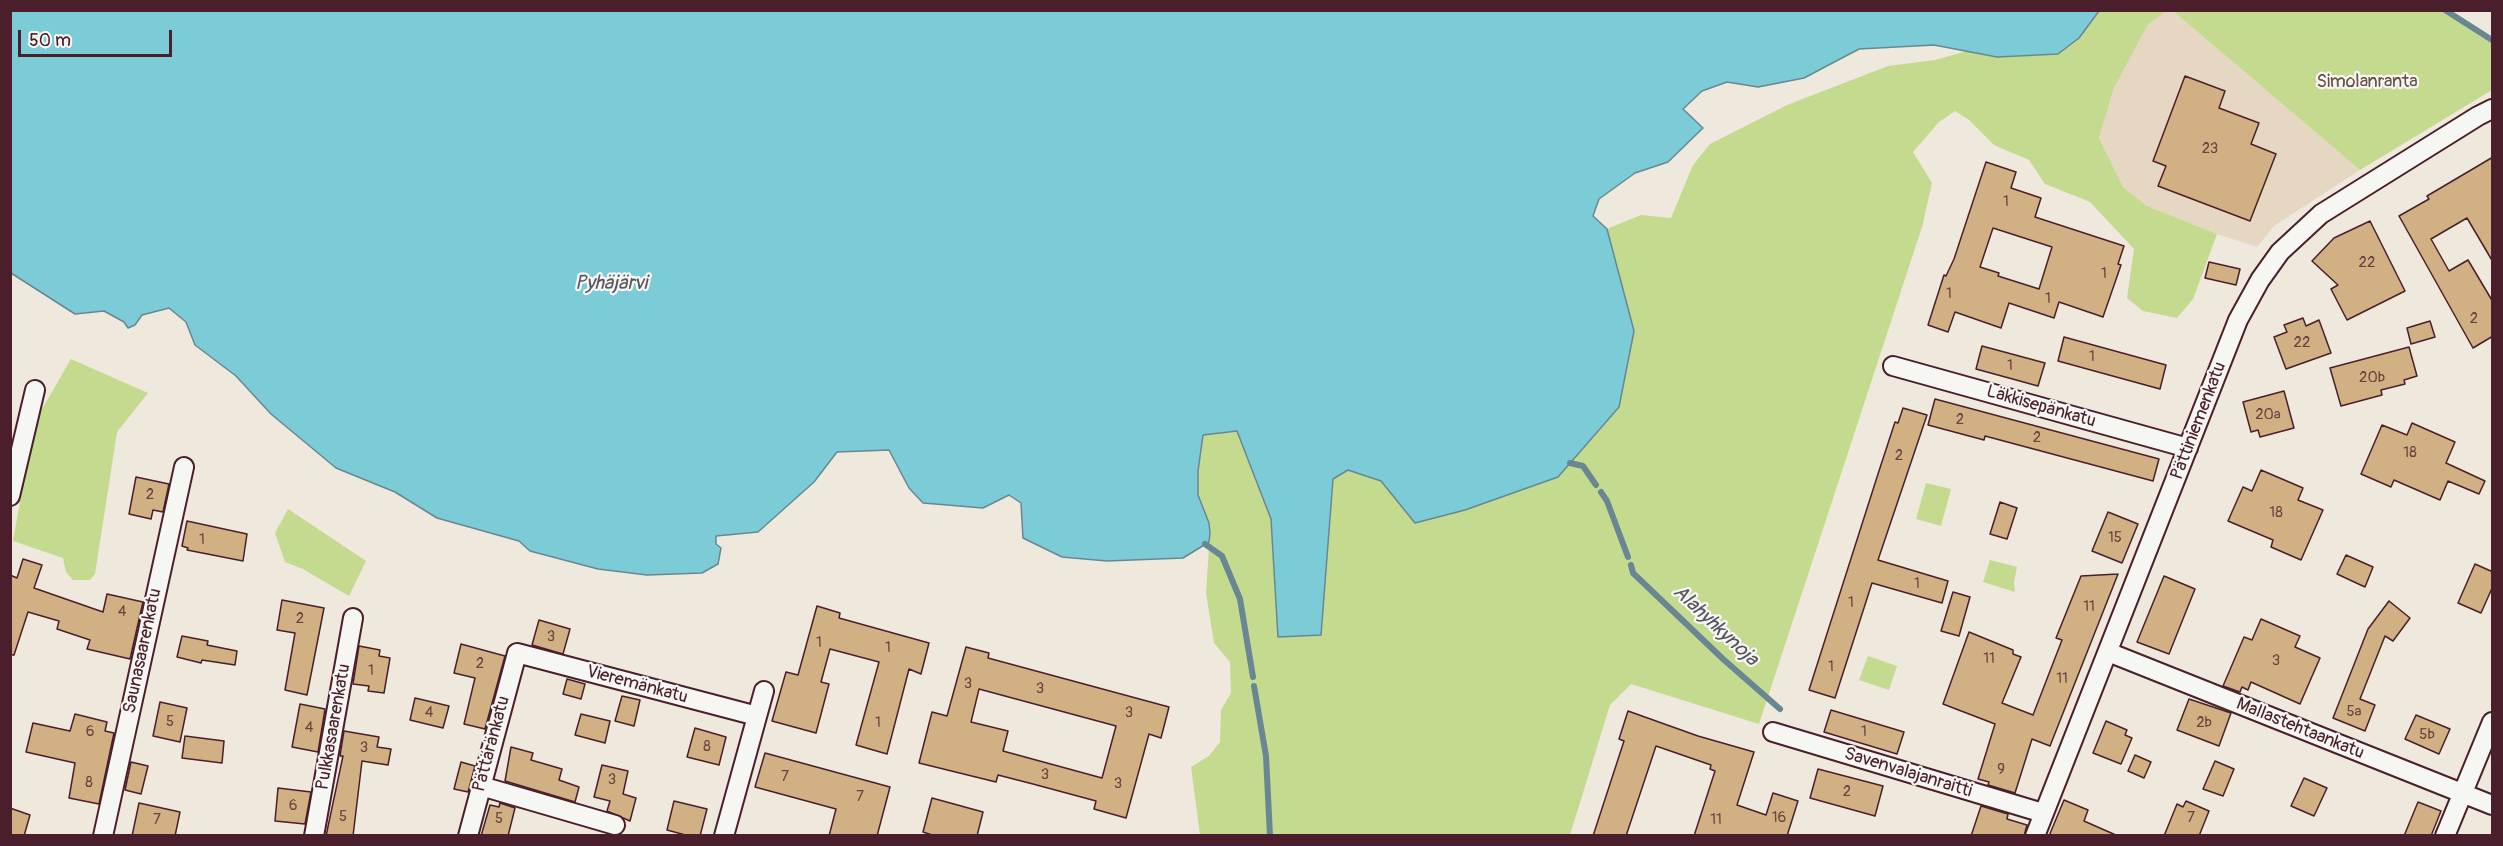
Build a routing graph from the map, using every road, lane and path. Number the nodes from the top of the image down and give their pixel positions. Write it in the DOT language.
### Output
graph roads {
  1 [pos="2493,109"];
  2 [pos="1893,366"];
  3 [pos="35,390"];
  4 [pos="2188,448"];
  5 [pos="184,467"];
  6 [pos="10,496"];
  7 [pos="353,618"];
  8 [pos="2108,652"];
  9 [pos="517,653"];
  10 [pos="764,691"];
  11 [pos="757,716"];
  12 [pos="2493,722"];
  13 [pos="1773,732"];
  14 [pos="481,786"];
  15 [pos="2463,794"];
  16 [pos="2493,805"];
  17 [pos="2043,813"];
  18 [pos="615,825"];
  19 [pos="103,836"];
  20 [pos="314,836"];
  21 [pos="468,836"];
  22 [pos="724,836"];
  23 [pos="2035,836"];
  24 [pos="2445,836"];
  1 -- 4 [label="street, Pättiniemenkatu"];
  2 -- 4 [label="street, Läkkisepänkatu"];
  3 -- 6 [label="street"];
  4 -- 8 [label="street, Pättiniemenkatu"];
  5 -- 19 [label="street, Saunasaarenkatu"];
  7 -- 20 [label="street, Pulkkasaarenkatu"];
  8 -- 15 [label="street, Mallastehtaankatu"];
  8 -- 17 [label="street, Pättiniemenkatu"];
  9 -- 11 [label="street, Vieremänkatu"];
  9 -- 14 [label="street, Pättäränkatu"];
  10 -- 11 [label="street"];
  11 -- 22 [label="street"];
  12 -- 15 [label="street"];
  13 -- 17 [label="street, Savenvalajanraitti"];
  14 -- 18 [label="street"];
  14 -- 21 [label="street, Pättäränkatu"];
  15 -- 16 [label="street, Mallastehtaankatu"];
  15 -- 24 [label="street"];
  17 -- 23 [label="street, Pättiniemenkatu"];
}
